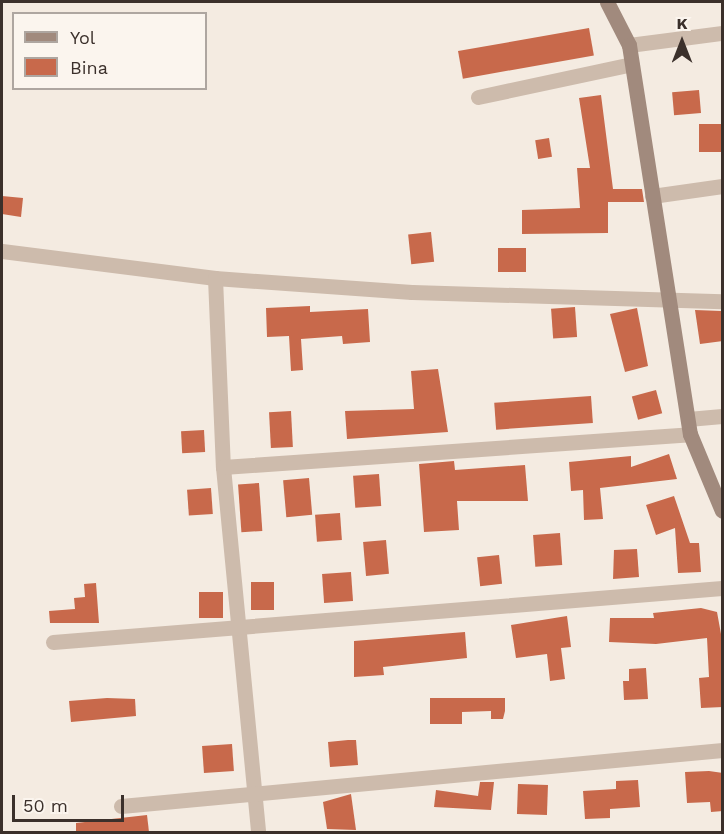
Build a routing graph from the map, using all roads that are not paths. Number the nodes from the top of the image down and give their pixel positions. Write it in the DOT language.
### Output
graph roads {
  1 [pos="607,2"];
  2 [pos="723,33"];
  3 [pos="629,45"];
  4 [pos="632,64"];
  5 [pos="478,97"];
  6 [pos="723,186"];
  7 [pos="652,196"];
  8 [pos="2,251"];
  9 [pos="215,278"];
  10 [pos="723,301"];
  11 [pos="668,302"];
  12 [pos="723,416"];
  13 [pos="689,427"];
  14 [pos="223,467"];
  15 [pos="723,511"];
  16 [pos="723,588"];
  17 [pos="236,628"];
  18 [pos="53,642"];
  19 [pos="723,750"];
  20 [pos="252,793"];
  21 [pos="121,806"];
  22 [pos="258,832"];
  1 -- 3 [label="street"];
  2 -- 3 [label="street"];
  3 -- 4 [label="street"];
  4 -- 5 [label="street"];
  4 -- 7 [label="street"];
  6 -- 7 [label="street"];
  7 -- 11 [label="street"];
  8 -- 9 [label="street"];
  9 -- 11 [label="street"];
  9 -- 14 [label="street"];
  10 -- 11 [label="street"];
  11 -- 13 [label="street"];
  12 -- 13 [label="street"];
  13 -- 14 [label="street"];
  13 -- 15 [label="street"];
  14 -- 17 [label="street"];
  16 -- 17 [label="street"];
  17 -- 18 [label="street"];
  17 -- 20 [label="street"];
  19 -- 20 [label="street"];
  20 -- 21 [label="street"];
  20 -- 22 [label="street"];
}
